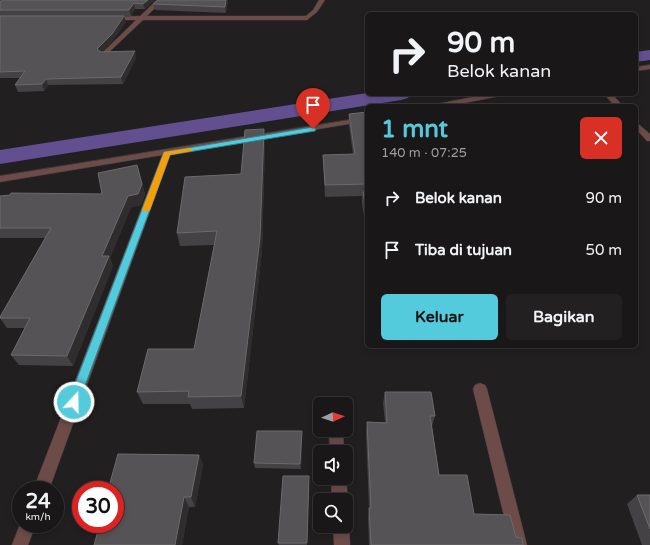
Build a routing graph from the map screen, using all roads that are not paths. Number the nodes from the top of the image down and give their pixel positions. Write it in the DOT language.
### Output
graph roads {
  1 [pos="160,0"];
  2 [pos="322,0"];
  3 [pos="141,17"];
  4 [pos="102,18"];
  5 [pos="103,55"];
  6 [pos="650,67"];
  7 [pos="638,70"];
  8 [pos="490,96"];
  9 [pos="610,96"];
  10 [pos="448,104"];
  11 [pos="617,104"];
  12 [pos="365,120"];
  13 [pos="638,126"];
  14 [pos="650,139"];
  15 [pos="167,153"];
  16 [pos="0,179"];
  17 [pos="480,389"];
  18 [pos="44,481"];
  19 [pos="25,533"];
  20 [pos="341,533"];
  21 [pos="20,545"];
  22 [pos="342,545"];
  23 [pos="519,545"];
  1 -- 3 [label="street"];
  2 -- 3 [label="street"];
  3 -- 4 [label="street"];
  3 -- 5 [label="street"];
  6 -- 7 [label="street"];
  8 -- 10 [label="street"];
  9 -- 11 [label="street"];
  12 -- 15 [label="street"];
  13 -- 14 [label="street"];
  15 -- 16 [label="street"];
  15 -- 18 [label="street"];
  17 -- 23 [label="street"];
  19 -- 21 [label="street"];
  20 -- 22 [label="street"];
}
